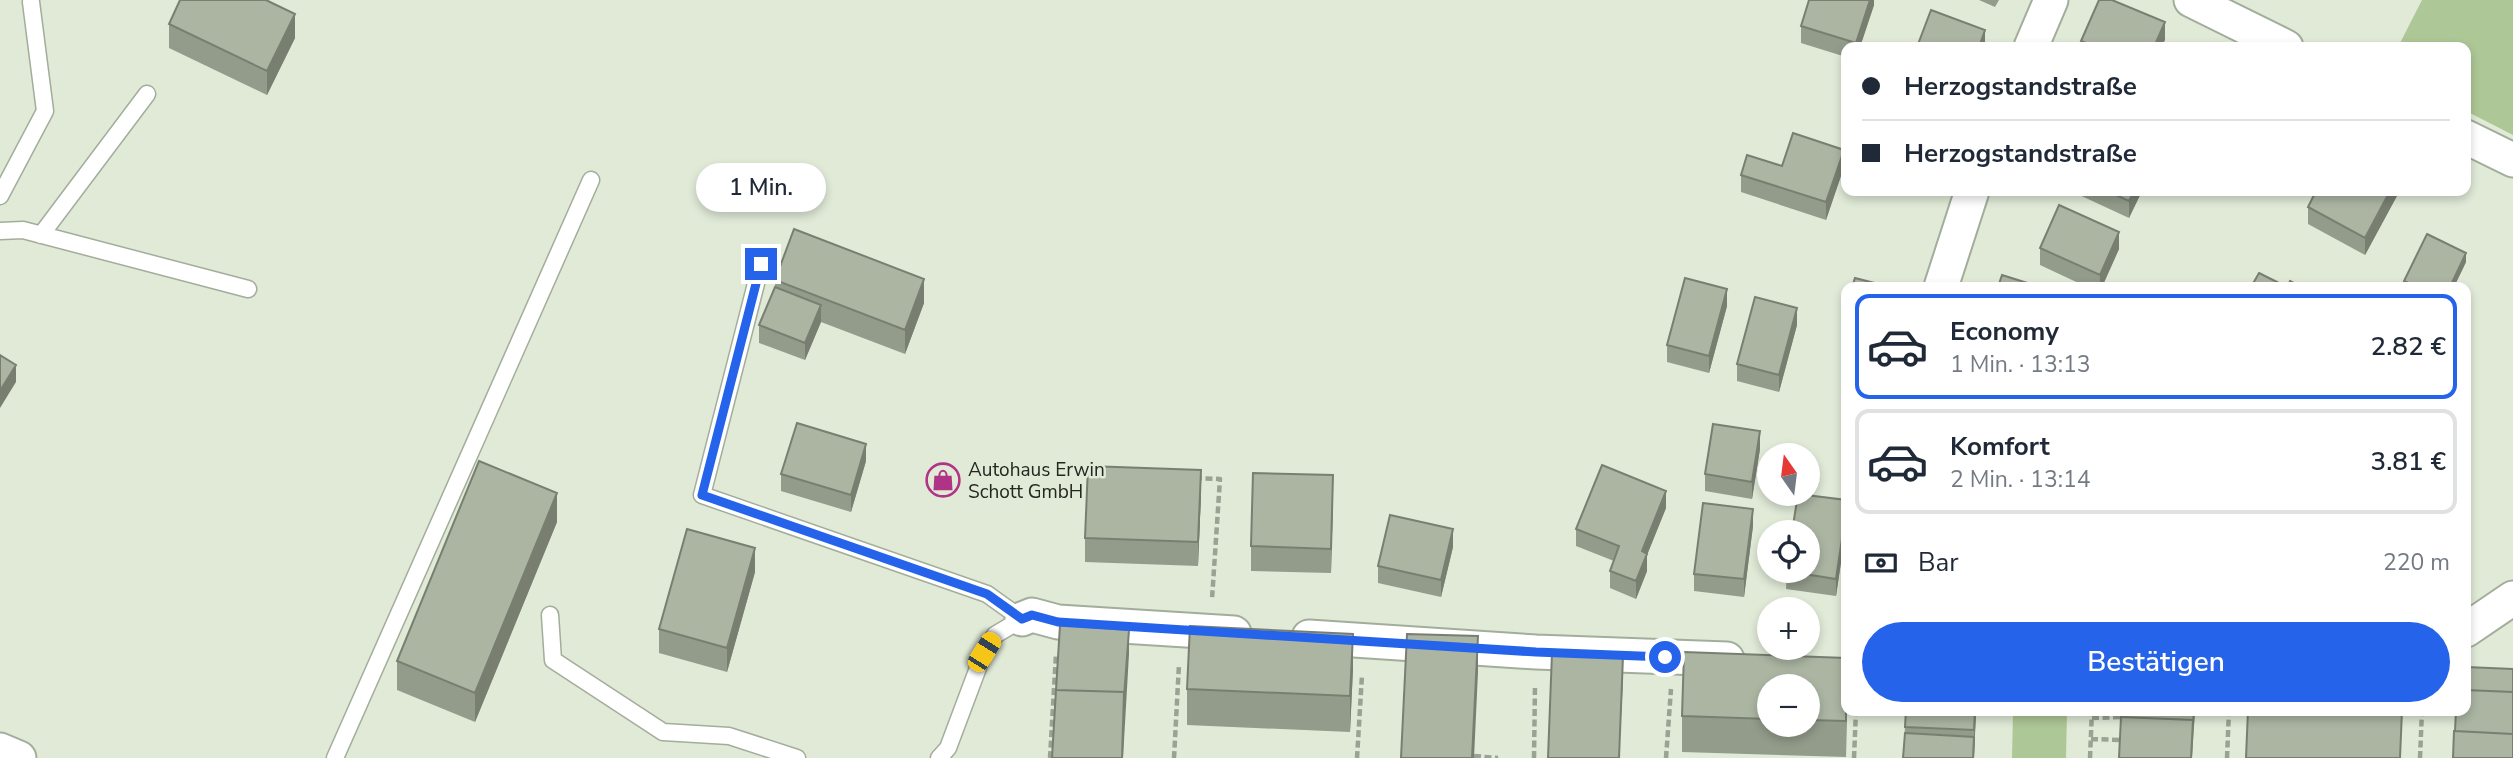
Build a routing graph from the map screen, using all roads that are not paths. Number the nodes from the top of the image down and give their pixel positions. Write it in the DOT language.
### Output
graph roads {
  1 [pos="2051,0"];
  2 [pos="2191,0"];
  3 [pos="31,2"];
  4 [pos="2033,42"];
  5 [pos="2276,42"];
  6 [pos="147,94"];
  7 [pos="2471,139"];
  8 [pos="2513,160"];
  9 [pos="591,180"];
  10 [pos="0,196"];
  11 [pos="1970,196"];
  12 [pos="0,231"];
  13 [pos="41,235"];
  14 [pos="761,264"];
  15 [pos="1943,282"];
  16 [pos="247,289"];
  17 [pos="2513,598"];
  18 [pos="551,615"];
  19 [pos="1022,619"];
  20 [pos="2471,627"];
  21 [pos="1753,660"];
  22 [pos="0,750"];
  23 [pos="19,758"];
  24 [pos="335,758"];
  25 [pos="797,758"];
  26 [pos="939,758"];
  1 -- 4 [label="street"];
  2 -- 5 [label="street"];
  3 -- 10 [label="lane"];
  6 -- 13 [label="lane"];
  7 -- 8 [label="street"];
  9 -- 24 [label="lane"];
  11 -- 15 [label="street"];
  12 -- 13 [label="lane"];
  13 -- 16 [label="lane"];
  14 -- 19 [label="lane"];
  17 -- 20 [label="street"];
  18 -- 25 [label="lane"];
  19 -- 21 [label="street"];
  19 -- 26 [label="lane"];
  22 -- 23 [label="street"];
}
